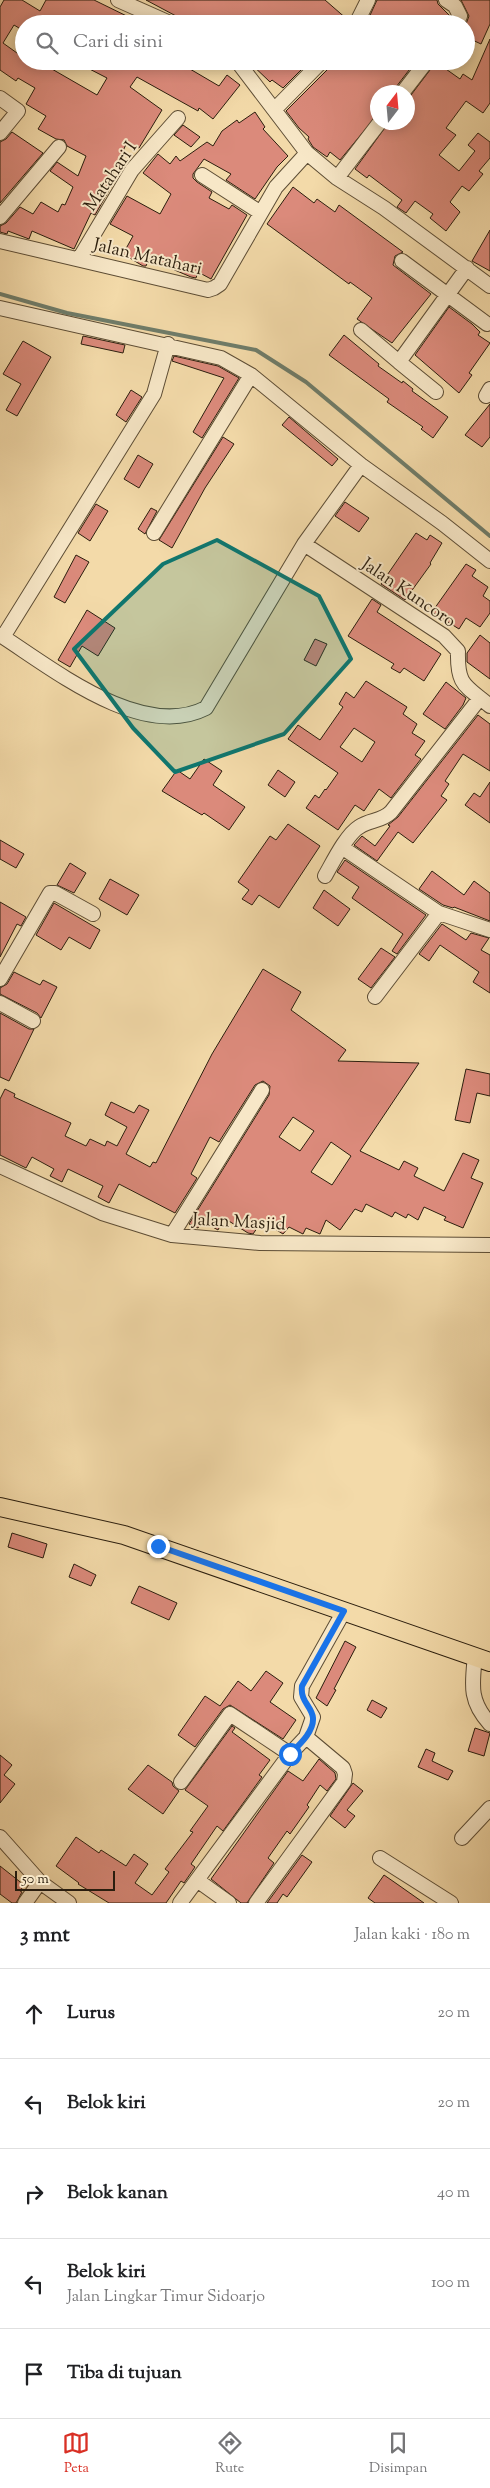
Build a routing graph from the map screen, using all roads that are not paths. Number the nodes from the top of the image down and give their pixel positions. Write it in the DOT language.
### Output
graph roads {
  1 [pos="118,0"];
  2 [pos="368,0"];
  3 [pos="446,0"];
  4 [pos="152,15"];
  5 [pos="360,15"];
  6 [pos="460,15"];
  7 [pos="244,70"];
  8 [pos="313,70"];
  9 [pos="420,70"];
  10 [pos="408,85"];
  11 [pos="0,98"];
  12 [pos="275,109"];
  13 [pos="178,118"];
  14 [pos="374,130"];
  15 [pos="0,133"];
  16 [pos="59,147"];
  17 [pos="307,153"];
  18 [pos="202,176"];
  19 [pos="337,178"];
  20 [pos="261,213"];
  21 [pos="0,218"];
  22 [pos="0,241"];
  23 [pos="79,259"];
  24 [pos="402,261"];
  25 [pos="462,274"];
  26 [pos="490,286"];
  27 [pos="447,293"];
  28 [pos="0,308"];
  29 [pos="487,324"];
  30 [pos="361,330"];
  31 [pos="168,344"];
  32 [pos="398,362"];
  33 [pos="251,375"];
  34 [pos="436,392"];
  35 [pos="361,465"];
  36 [pos="154,533"];
  37 [pos="304,544"];
  38 [pos="490,561"];
  39 [pos="1,636"];
  40 [pos="485,702"];
  41 [pos="343,848"];
  42 [pos="324,876"];
  43 [pos="439,913"];
  44 [pos="93,914"];
  45 [pos="490,930"];
  46 [pos="0,979"];
  47 [pos="376,997"];
  48 [pos="0,1003"];
  49 [pos="33,1021"];
  50 [pos="262,1090"];
  51 [pos="0,1166"];
  52 [pos="172,1235"];
  53 [pos="490,1245"];
  54 [pos="0,1507"];
  55 [pos="344,1611"];
  56 [pos="482,1659"];
  57 [pos="490,1724"];
  58 [pos="306,1737"];
  59 [pos="290,1754"];
  60 [pos="181,1782"];
  61 [pos="490,1808"];
  62 [pos="0,1837"];
  63 [pos="462,1838"];
  64 [pos="380,1858"];
  65 [pos="196,1880"];
  66 [pos="40,1882"];
  67 [pos="25,1903"];
  68 [pos="70,1903"];
  69 [pos="180,1903"];
  70 [pos="229,1903"];
  71 [pos="256,1903"];
  72 [pos="451,1903"];
  1 -- 4 [label="street"];
  2 -- 5 [label="street"];
  3 -- 6 [label="street"];
  7 -- 12 [label="street"];
  8 -- 12 [label="street"];
  9 -- 10 [label="street"];
  11 -- 15 [label="street"];
  12 -- 17 [label="street"];
  13 -- 23 [label="street, Matahari I"];
  14 -- 19 [label="street"];
  16 -- 21 [label="street"];
  17 -- 19 [label="street"];
  17 -- 20 [label="street, Jalan Matahari"];
  18 -- 20 [label="street"];
  19 -- 25 [label="street"];
  20 -- 23 [label="street, Jalan Matahari"];
  22 -- 23 [label="street, Jalan Matahari"];
  24 -- 27 [label="street"];
  25 -- 26 [label="street"];
  25 -- 27 [label="street"];
  27 -- 29 [label="street"];
  27 -- 32 [label="street"];
  28 -- 31 [label="street"];
  30 -- 32 [label="street"];
  31 -- 33 [label="street"];
  31 -- 39 [label="street"];
  32 -- 34 [label="street"];
  33 -- 35 [label="street"];
  33 -- 36 [label="street"];
  35 -- 37 [label="street"];
  35 -- 38 [label="street"];
  37 -- 39 [label="street"];
  37 -- 40 [label="street, Jalan Kuncoro"];
  40 -- 41 [label="street"];
  41 -- 42 [label="street"];
  41 -- 43 [label="street"];
  43 -- 45 [label="street"];
  43 -- 47 [label="street"];
  44 -- 46 [label="street"];
  48 -- 49 [label="street"];
  50 -- 52 [label="street"];
  51 -- 52 [label="street, Jalan Masjid"];
  52 -- 53 [label="street, Jalan Masjid"];
  54 -- 55 [label="main road"];
  55 -- 56 [label="main road"];
  55 -- 58 [label="street"];
  56 -- 57 [label="street"];
  58 -- 59 [label="street"];
  58 -- 71 [label="street"];
  59 -- 60 [label="street"];
  59 -- 65 [label="street"];
  61 -- 63 [label="street"];
  62 -- 66 [label="street"];
  64 -- 72 [label="street"];
  65 -- 69 [label="street"];
  65 -- 70 [label="street"];
  66 -- 67 [label="street"];
  66 -- 68 [label="street"];
}
